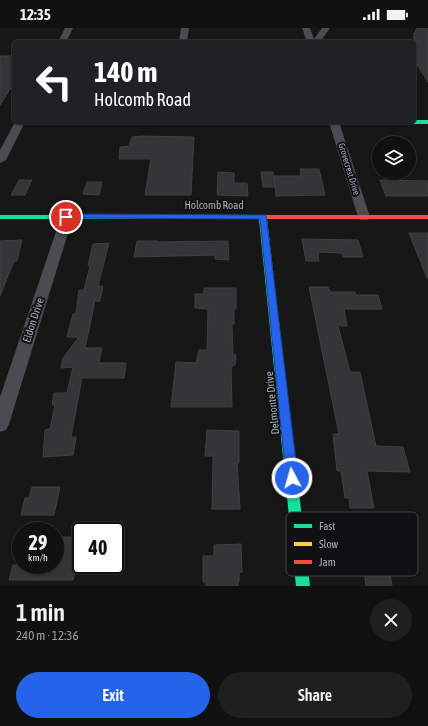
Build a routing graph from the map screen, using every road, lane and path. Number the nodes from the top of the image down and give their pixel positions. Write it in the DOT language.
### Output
graph roads {
  1 [pos="69,28"];
  2 [pos="185,28"];
  3 [pos="306,28"];
  4 [pos="326,28"];
  5 [pos="63,40"];
  6 [pos="183,40"];
  7 [pos="310,40"];
  8 [pos="317,40"];
  9 [pos="416,122"];
  10 [pos="428,122"];
  11 [pos="19,124"];
  12 [pos="335,124"];
  13 [pos="0,160"];
  14 [pos="364,216"];
  15 [pos="0,217"];
  16 [pos="66,217"];
  17 [pos="263,217"];
  18 [pos="428,217"];
  19 [pos="0,424"];
  20 [pos="296,512"];
  21 [pos="303,576"];
  22 [pos="304,586"];
  1 -- 5 [label="street"];
  2 -- 6 [label="street"];
  3 -- 7 [label="street"];
  4 -- 8 [label="street"];
  9 -- 10 [label="street"];
  11 -- 13 [label="street"];
  12 -- 14 [label="street, Grovecrest Drive"];
  14 -- 17 [label="street, Holcomb Road"];
  14 -- 18 [label="street, Holcomb Road"];
  15 -- 16 [label="street, Holcomb Road"];
  16 -- 17 [label="street, Holcomb Road"];
  16 -- 19 [label="street, Eldon Drive"];
  17 -- 20 [label="street, Delmonte Drive"];
  21 -- 22 [label="street, Delmonte Drive"];
}
